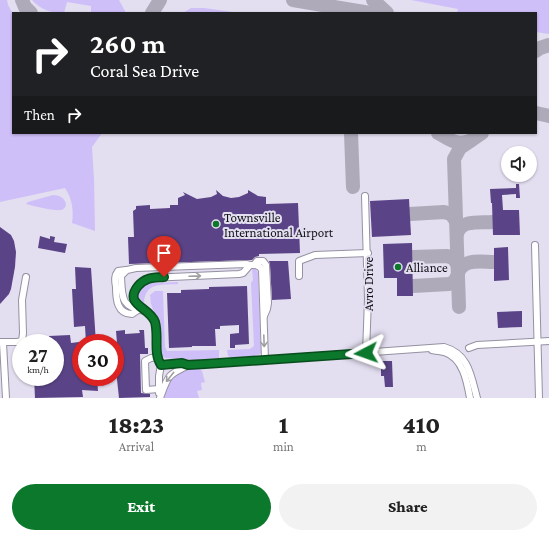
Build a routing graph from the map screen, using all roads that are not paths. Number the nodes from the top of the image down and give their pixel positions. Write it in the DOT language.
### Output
graph roads {
  1 [pos="365,196"];
  2 [pos="535,245"];
  3 [pos="368,253"];
  4 [pos="252,265"];
  5 [pos="299,276"];
  6 [pos="26,277"];
  7 [pos="146,311"];
  8 [pos="549,341"];
  9 [pos="537,342"];
  10 [pos="1,343"];
  11 [pos="469,348"];
  12 [pos="428,349"];
  13 [pos="366,353"];
  14 [pos="158,357"];
  15 [pos="265,360"];
  16 [pos="161,365"];
  17 [pos="188,365"];
  18 [pos="159,389"];
  19 [pos="6,398"];
  20 [pos="160,398"];
  21 [pos="470,398"];
  22 [pos="477,398"];
  23 [pos="539,398"];
  1 -- 3 [label="street, Avro Drive"];
  2 -- 9 [label="street"];
  3 -- 5 [label="street"];
  3 -- 13 [label="street, Avro Drive"];
  7 -- 4 [label="street, one-way"];
  4 -- 7 [label="street"];
  4 -- 15 [label="street, one-way"];
  6 -- 10 [label="street"];
  7 -- 14 [label="street"];
  8 -- 9 [label="street"];
  9 -- 11 [label="street"];
  9 -- 23 [label="street"];
  10 -- 19 [label="street"];
  12 -- 13 [label="street"];
  12 -- 21 [label="street"];
  12 -- 22 [label="street"];
  13 -- 15 [label="street"];
  14 -- 16 [label="street"];
  14 -- 18 [label="street"];
  15 -- 17 [label="street"];
  16 -- 17 [label="street"];
  16 -- 18 [label="street"];
  17 -- 20 [label="street, one-way"];
  18 -- 20 [label="street"];
}
